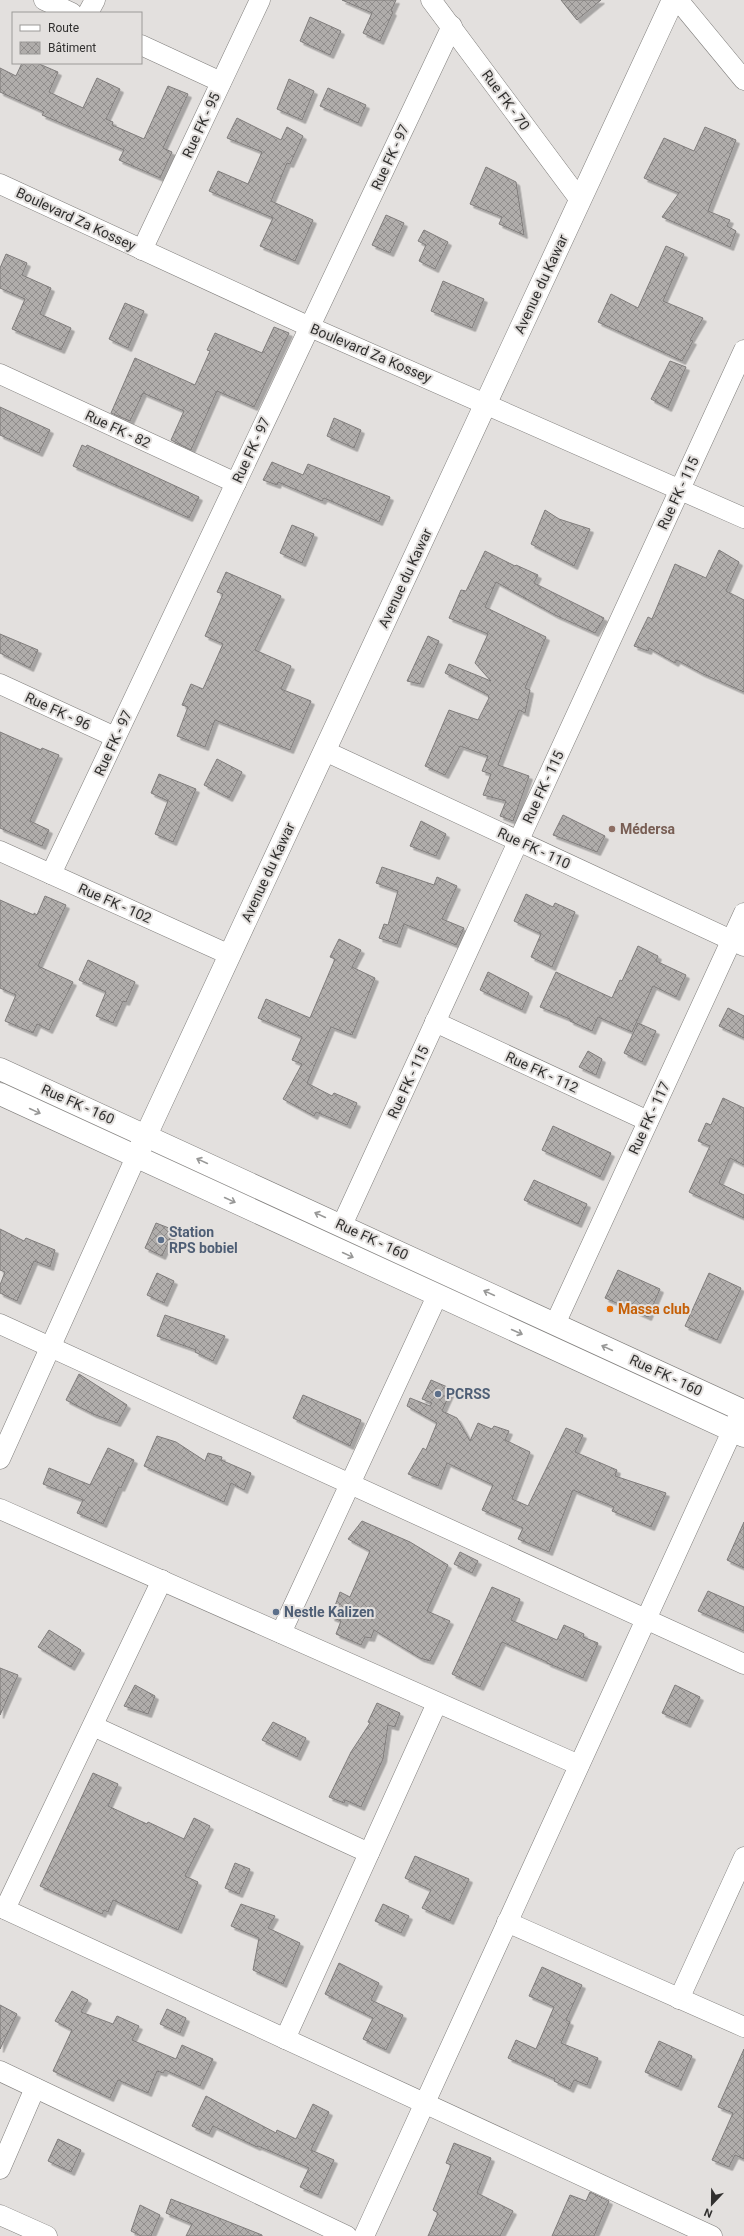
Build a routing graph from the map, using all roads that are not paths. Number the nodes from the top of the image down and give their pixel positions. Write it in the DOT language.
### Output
graph roads {
  1 [pos="44,0"];
  2 [pos="95,0"];
  3 [pos="260,0"];
  4 [pos="430,0"];
  5 [pos="673,0"];
  6 [pos="678,0"];
  7 [pos="70,12"];
  8 [pos="89,12"];
  9 [pos="452,26"];
  10 [pos="142,45"];
  11 [pos="744,80"];
  12 [pos="221,82"];
  13 [pos="0,184"];
  14 [pos="580,200"];
  15 [pos="142,250"];
  16 [pos="310,327"];
  17 [pos="744,350"];
  18 [pos="0,374"];
  19 [pos="486,403"];
  20 [pos="236,483"];
  21 [pos="680,488"];
  22 [pos="744,518"];
  23 [pos="0,684"];
  24 [pos="115,737"];
  25 [pos="325,751"];
  26 [pos="519,841"];
  27 [pos="0,851"];
  28 [pos="50,874"];
  29 [pos="744,913"];
  30 [pos="738,943"];
  31 [pos="230,955"];
  32 [pos="435,1022"];
  33 [pos="0,1069"];
  34 [pos="0,1094"];
  35 [pos="648,1121"];
  36 [pos="146,1135"];
  37 [pos="136,1157"];
  38 [pos="342,1225"];
  39 [pos="437,1296"];
  40 [pos="0,1324"];
  41 [pos="555,1324"];
  42 [pos="50,1347"];
  43 [pos="743,1409"];
  44 [pos="738,1433"];
  45 [pos="0,1459"];
  46 [pos="350,1484"];
  47 [pos="0,1509"];
  48 [pos="162,1580"];
  49 [pos="646,1619"];
  50 [pos="281,1633"];
  51 [pos="744,1664"];
  52 [pos="437,1703"];
  53 [pos="93,1726"];
  54 [pos="579,1765"];
  55 [pos="369,1853"];
  56 [pos="744,1858"];
  57 [pos="3,1908"];
  58 [pos="507,1922"];
  59 [pos="679,1999"];
  60 [pos="744,2027"];
  61 [pos="285,2039"];
  62 [pos="0,2071"];
  63 [pos="36,2088"];
  64 [pos="424,2104"];
  65 [pos="0,2169"];
  66 [pos="0,2215"];
  67 [pos="47,2236"];
  68 [pos="347,2236"];
  69 [pos="364,2236"];
  70 [pos="712,2236"];
  1 -- 7 [label="street"];
  2 -- 8 [label="street"];
  3 -- 12 [label="street, Rue FK - 95"];
  4 -- 9 [label="street, Rue FK - 70"];
  5 -- 14 [label="main road, Avenue du Kawar"];
  6 -- 11 [label="street"];
  9 -- 14 [label="street, Rue FK - 70"];
  9 -- 16 [label="street, Rue FK - 97"];
  10 -- 12 [label="street"];
  12 -- 15 [label="street, Rue FK - 95"];
  13 -- 15 [label="street, Boulevard Za Kossey"];
  14 -- 19 [label="main road, Avenue du Kawar"];
  15 -- 16 [label="street, Boulevard Za Kossey"];
  16 -- 19 [label="street, Boulevard Za Kossey"];
  16 -- 20 [label="street, Rue FK - 97"];
  17 -- 21 [label="street, Rue FK - 115"];
  18 -- 20 [label="street, Rue FK - 82"];
  19 -- 21 [label="street, Boulevard Za Kossey"];
  19 -- 25 [label="main road, Avenue du Kawar"];
  20 -- 24 [label="street, Rue FK - 97"];
  21 -- 22 [label="street, Boulevard Za Kossey"];
  21 -- 26 [label="street, Rue FK - 115"];
  23 -- 24 [label="street, Rue FK - 96"];
  24 -- 28 [label="street, Rue FK - 97"];
  25 -- 26 [label="street, Rue FK - 110"];
  25 -- 31 [label="main road, Avenue du Kawar"];
  26 -- 30 [label="street, Rue FK - 110"];
  26 -- 32 [label="street, Rue FK - 115"];
  27 -- 28 [label="street, Rue FK - 102"];
  28 -- 31 [label="street, Rue FK - 102"];
  29 -- 30 [label="street, Rue FK - 117"];
  30 -- 35 [label="street, Rue FK - 117"];
  31 -- 36 [label="main road, Avenue du Kawar"];
  32 -- 35 [label="street, Rue FK - 112"];
  32 -- 38 [label="street, Rue FK - 115"];
  33 -- 36 [label="main road, Rue FK - 160"];
  34 -- 37 [label="main road, Rue FK - 160, one-way"];
  35 -- 41 [label="street, Rue FK - 117"];
  36 -- 37 [label="main road, Avenue du Kawar"];
  38 -- 36 [label="main road, Rue FK - 160, one-way"];
  37 -- 39 [label="main road, Rue FK - 160, one-way"];
  37 -- 42 [label="street"];
  41 -- 38 [label="main road, Rue FK - 160, one-way"];
  39 -- 44 [label="main road, Rue FK - 160, one-way"];
  39 -- 46 [label="street"];
  40 -- 42 [label="street"];
  43 -- 41 [label="main road, Rue FK - 160, one-way"];
  42 -- 45 [label="street"];
  42 -- 46 [label="street"];
  43 -- 44 [label="street"];
  44 -- 49 [label="street"];
  46 -- 49 [label="street"];
  46 -- 50 [label="street"];
  47 -- 48 [label="street"];
  48 -- 50 [label="street"];
  48 -- 53 [label="street"];
  49 -- 51 [label="street"];
  49 -- 54 [label="street"];
  50 -- 52 [label="street"];
  52 -- 54 [label="street"];
  52 -- 55 [label="street"];
  53 -- 55 [label="street"];
  53 -- 57 [label="street"];
  54 -- 58 [label="street"];
  55 -- 61 [label="street"];
  56 -- 59 [label="street"];
  57 -- 61 [label="street"];
  58 -- 59 [label="street"];
  58 -- 64 [label="street"];
  59 -- 60 [label="street"];
  61 -- 64 [label="street"];
  62 -- 63 [label="street"];
  63 -- 65 [label="street"];
  63 -- 68 [label="street"];
  64 -- 69 [label="street"];
  64 -- 70 [label="street"];
  66 -- 67 [label="street"];
}
